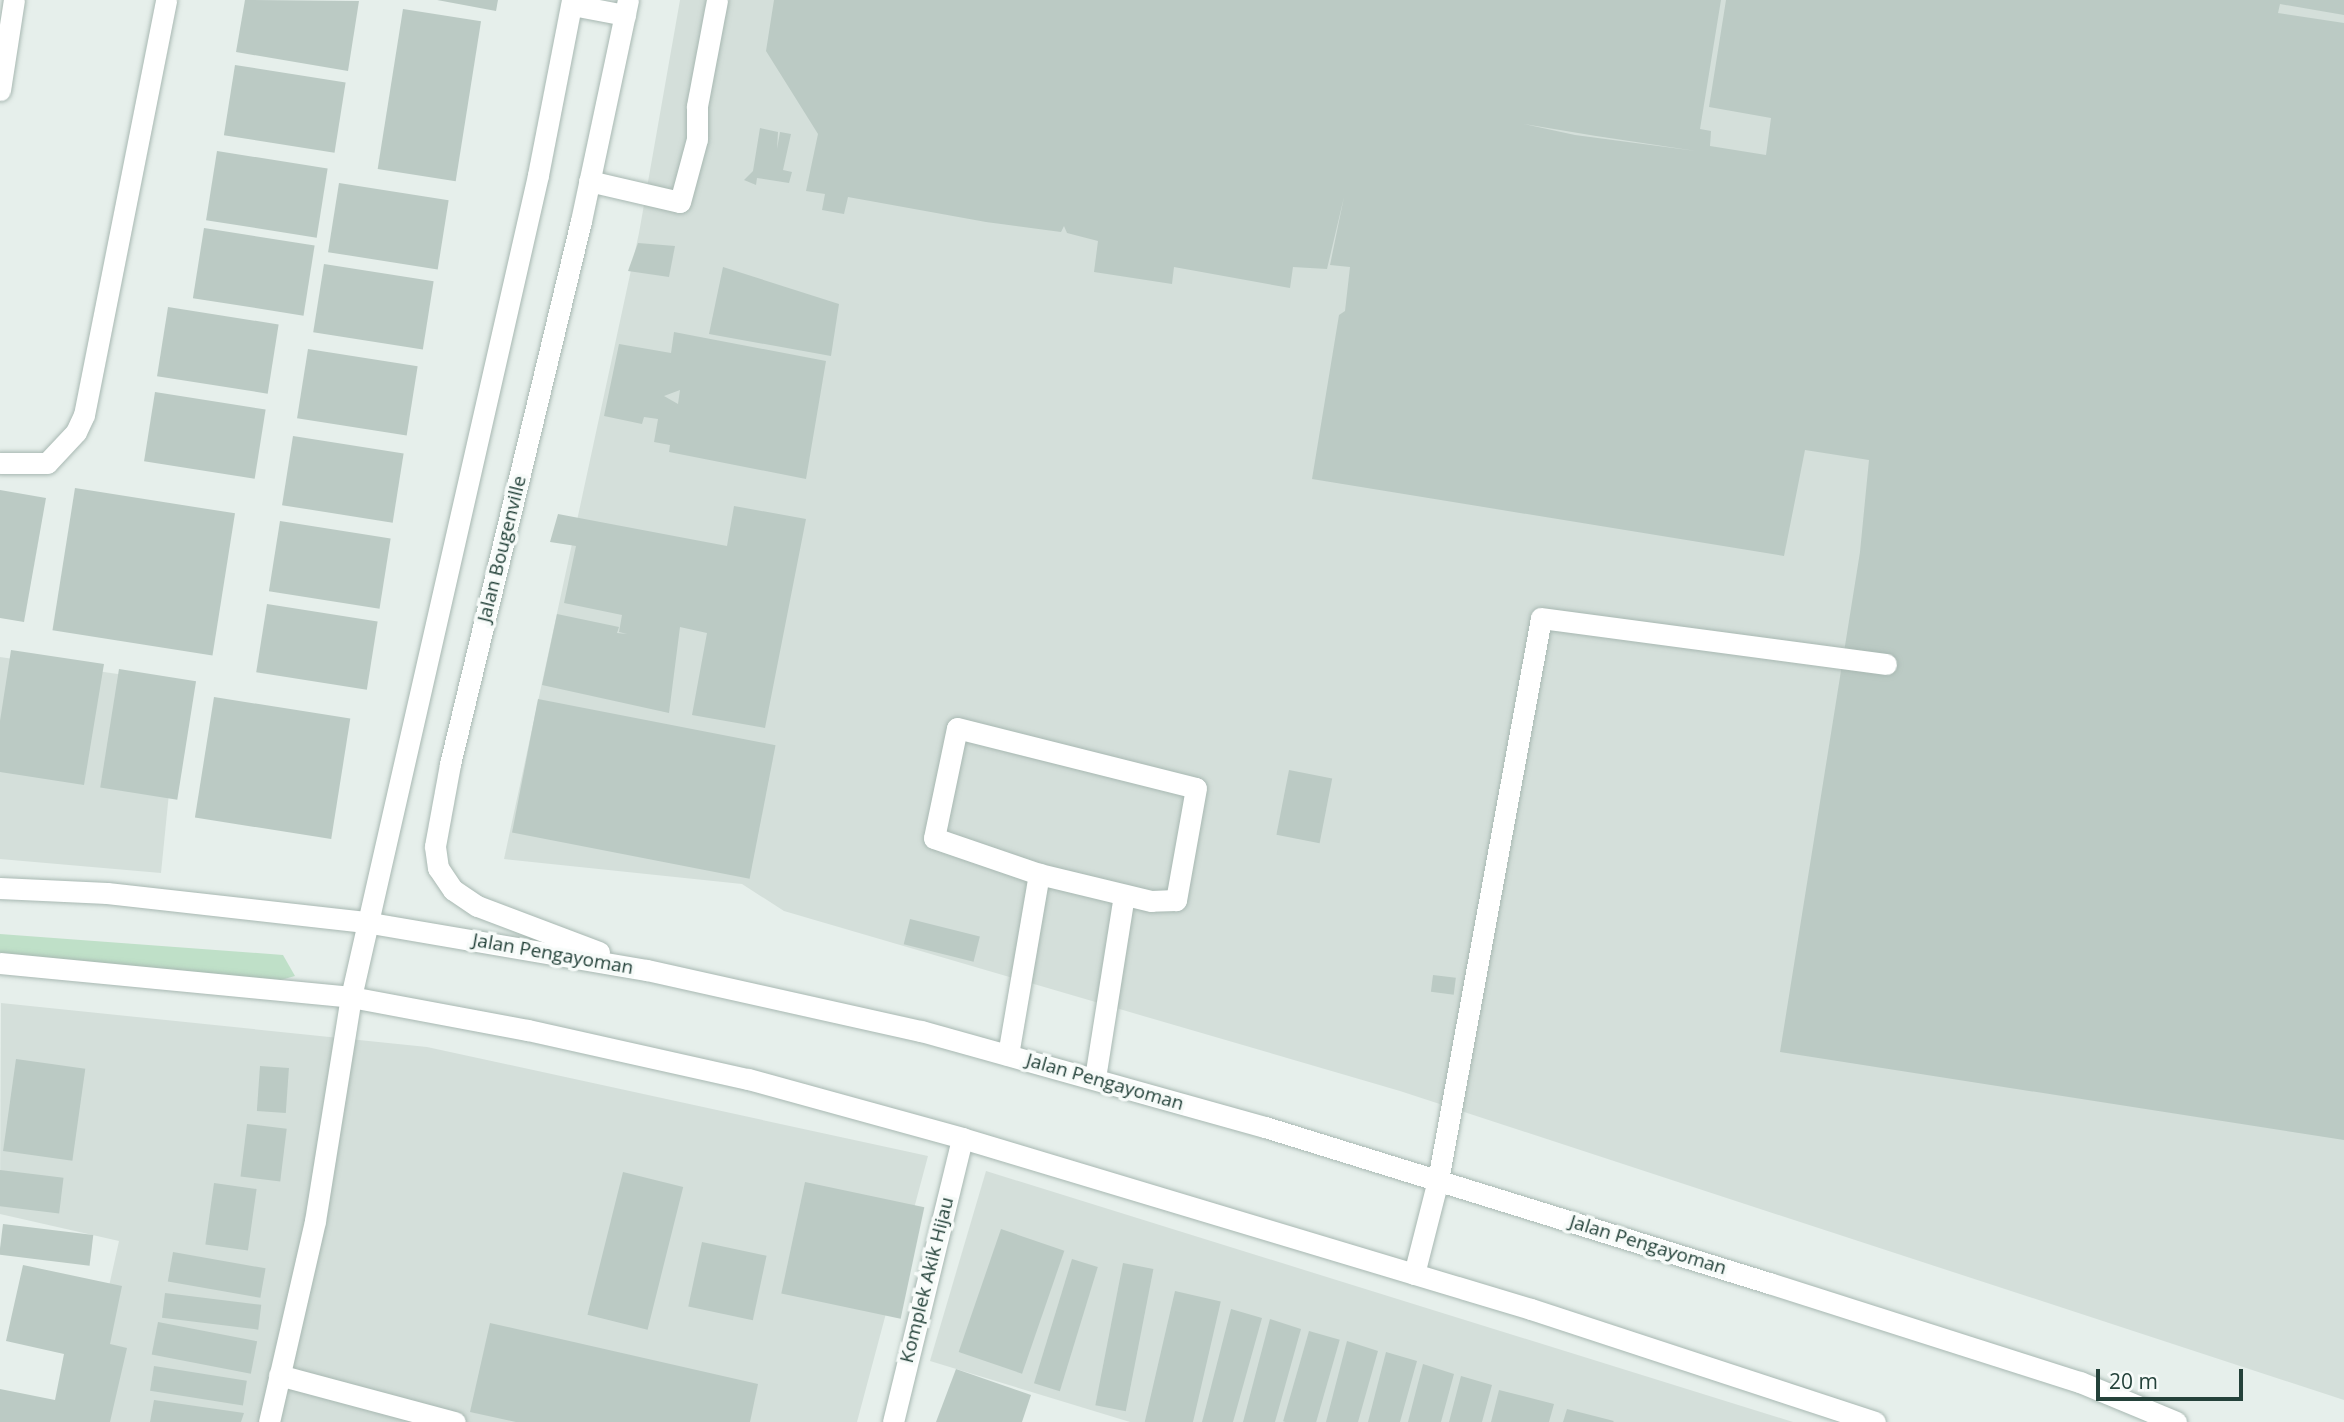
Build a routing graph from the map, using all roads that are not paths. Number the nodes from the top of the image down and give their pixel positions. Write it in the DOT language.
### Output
graph roads {
  1 [pos="14,0"];
  2 [pos="166,0"];
  3 [pos="716,0"];
  4 [pos="572,2"];
  5 [pos="627,8"];
  6 [pos="0,90"];
  7 [pos="589,181"];
  8 [pos="0,463"];
  9 [pos="1886,664"];
  10 [pos="1039,874"];
  11 [pos="0,888"];
  12 [pos="1124,895"];
  13 [pos="365,922"];
  14 [pos="0,963"];
  15 [pos="647,970"];
  16 [pos="351,997"];
  17 [pos="1008,1055"];
  18 [pos="1095,1078"];
  19 [pos="962,1138"];
  20 [pos="1438,1180"];
  21 [pos="1414,1274"];
  22 [pos="279,1375"];
  23 [pos="269,1422"];
  24 [pos="455,1422"];
  25 [pos="893,1422"];
  26 [pos="1875,1422"];
  27 [pos="2176,1422"];
  1 -- 6 [label="street"];
  2 -- 8 [label="street"];
  3 -- 7 [label="street"];
  4 -- 5 [label="street"];
  4 -- 13 [label="street"];
  5 -- 7 [label="street, Jalan Bougenville"];
  7 -- 15 [label="street, Jalan Bougenville"];
  9 -- 20 [label="street"];
  10 -- 12 [label="street"];
  10 -- 12 [label="street"];
  10 -- 17 [label="street"];
  11 -- 13 [label="street, Jalan Pengayoman"];
  12 -- 18 [label="street"];
  13 -- 15 [label="street, Jalan Pengayoman"];
  13 -- 16 [label="street"];
  14 -- 16 [label="street"];
  15 -- 17 [label="street, Jalan Pengayoman"];
  16 -- 19 [label="street"];
  16 -- 22 [label="street"];
  17 -- 18 [label="street, Jalan Pengayoman"];
  18 -- 20 [label="street, Jalan Pengayoman"];
  19 -- 21 [label="street"];
  19 -- 25 [label="street, Komplek Akik Hijau"];
  20 -- 21 [label="street"];
  20 -- 27 [label="street, Jalan Pengayoman"];
  21 -- 26 [label="street"];
  22 -- 23 [label="street"];
  22 -- 24 [label="street"];
}
